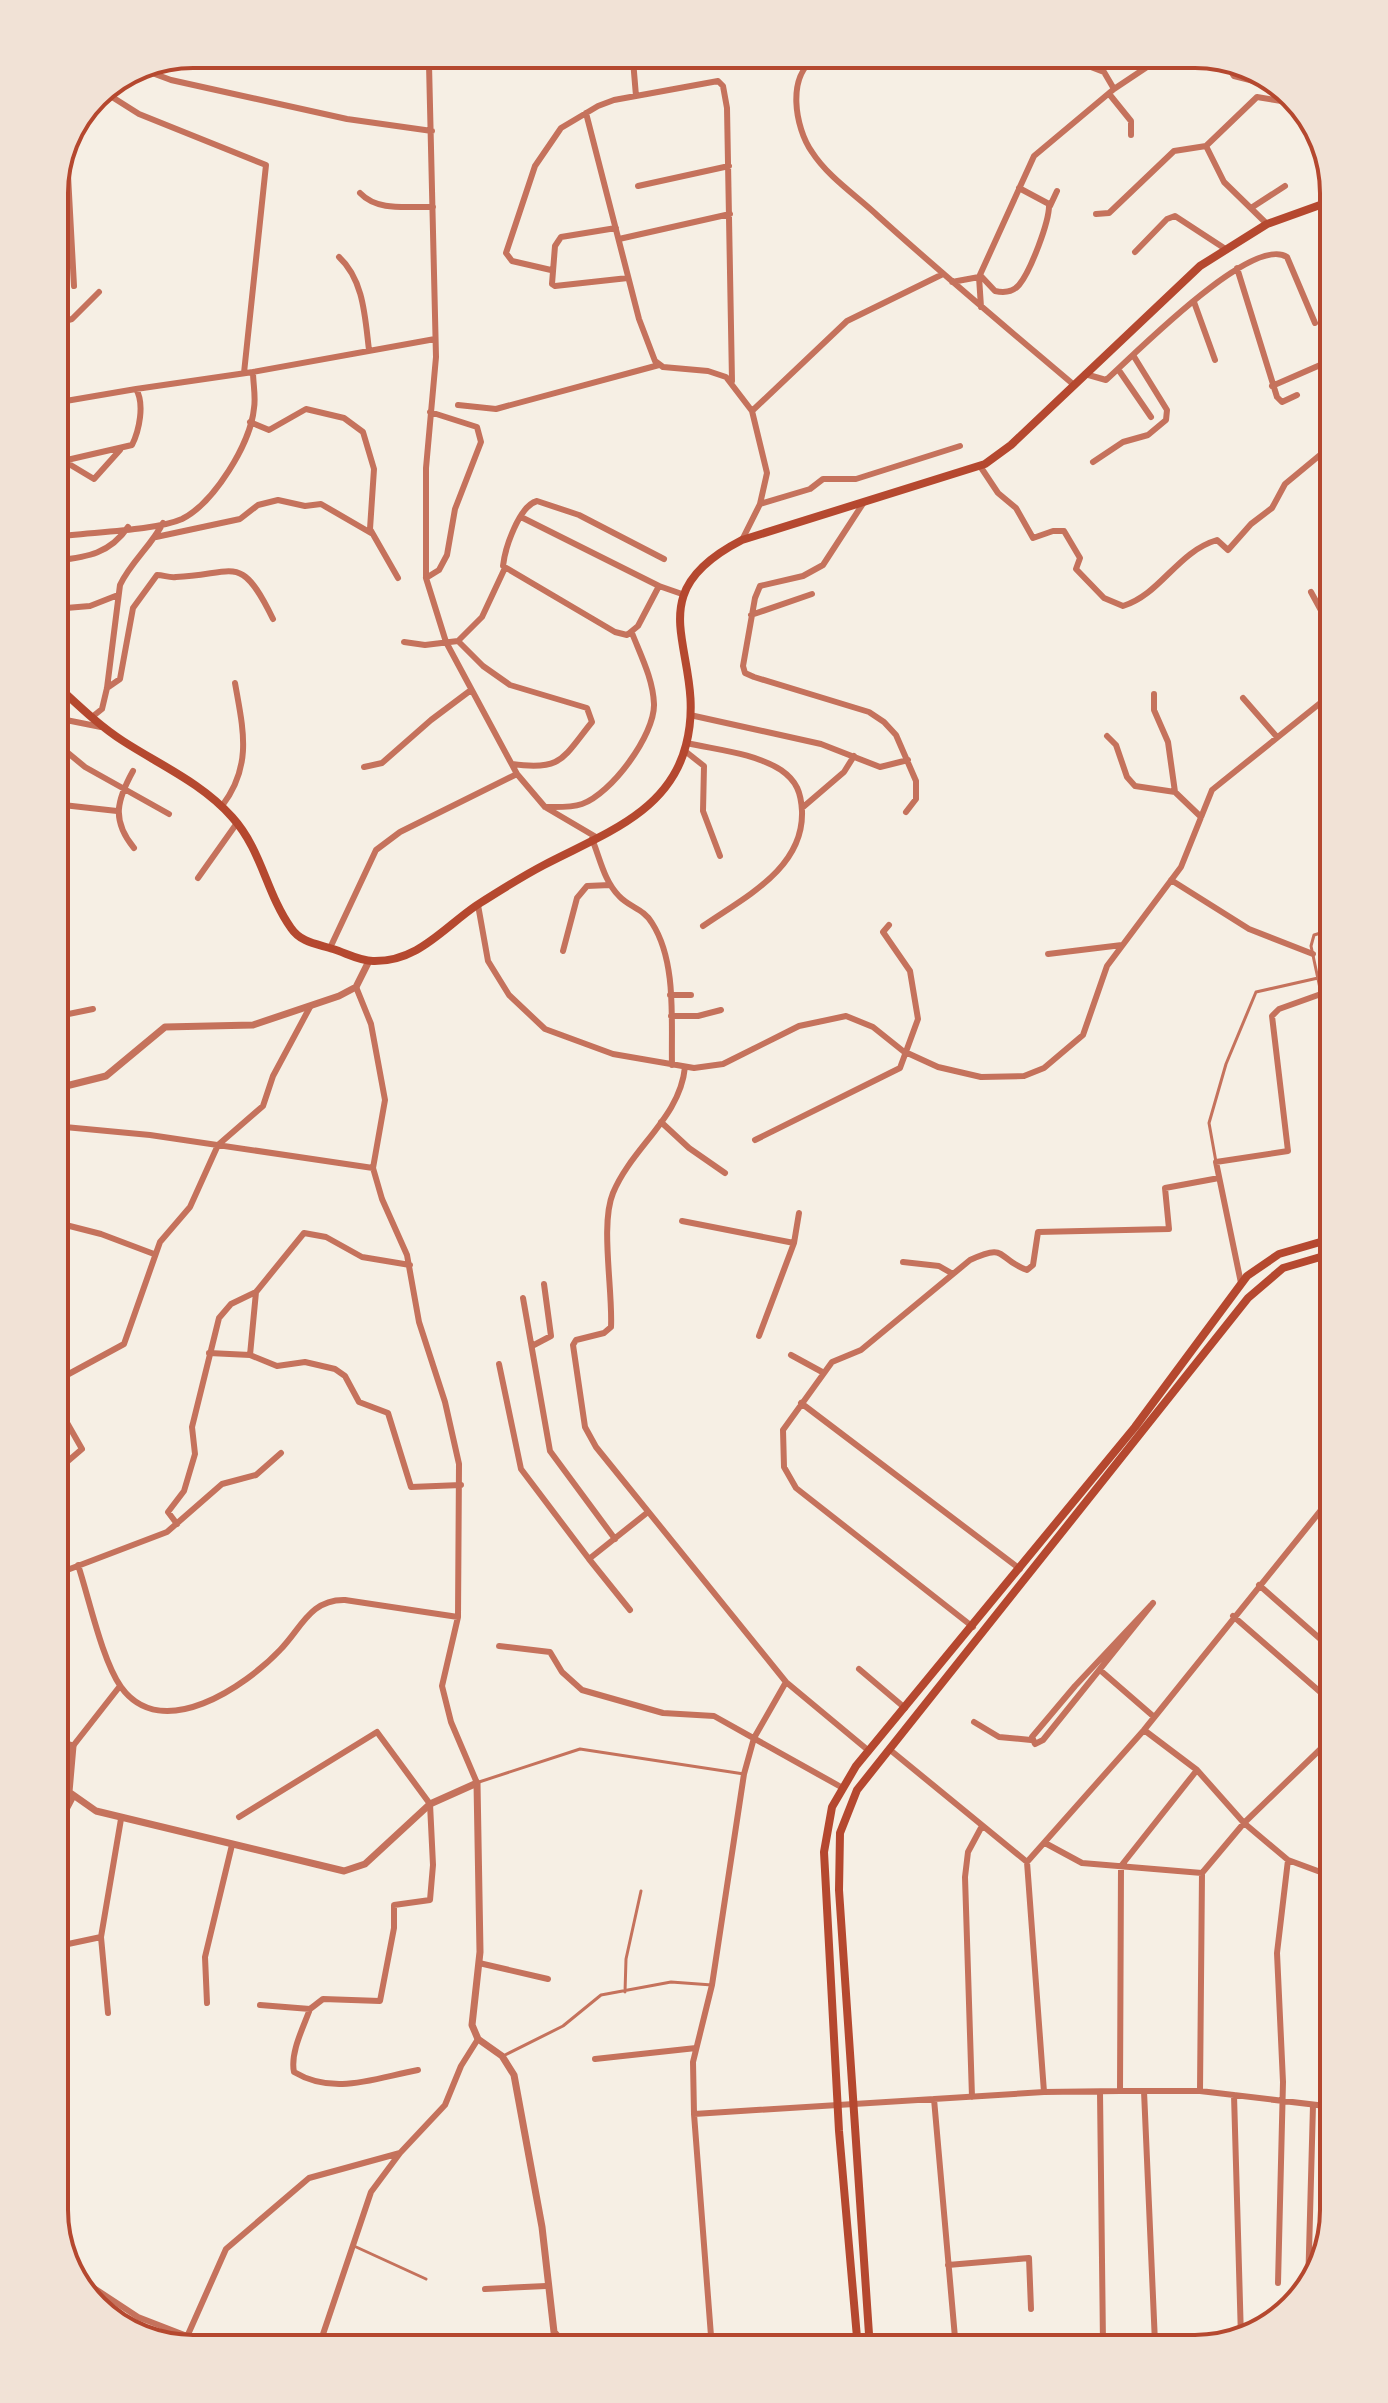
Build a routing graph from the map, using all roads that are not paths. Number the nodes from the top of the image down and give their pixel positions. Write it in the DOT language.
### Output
graph roads {
  1 [pos="429,68"];
  2 [pos="634,68"];
  3 [pos="804,68"];
  4 [pos="1095,68"];
  5 [pos="1146,68"];
  6 [pos="155,74"];
  7 [pos="1112,92"];
  8 [pos="636,96"];
  9 [pos="113,98"];
  10 [pos="1278,100"];
  11 [pos="586,113"];
  12 [pos="432,131"];
  13 [pos="1131,135"];
  14 [pos="1206,146"];
  15 [pos="729,166"];
  16 [pos="1127,179"];
  17 [pos="68,183"];
  18 [pos="638,186"];
  19 [pos="1136,186"];
  20 [pos="1285,186"];
  21 [pos="1019,188"];
  22 [pos="1057,191"];
  23 [pos="360,193"];
  24 [pos="1320,205"];
  25 [pos="1050,206"];
  26 [pos="433,207"];
  27 [pos="1251,208"];
  28 [pos="730,214"];
  29 [pos="1096,214"];
  30 [pos="1267,224"];
  31 [pos="616,228"];
  32 [pos="619,239"];
  33 [pos="1224,248"];
  34 [pos="1135,252"];
  35 [pos="339,257"];
  36 [pos="1237,268"];
  37 [pos="551,270"];
  38 [pos="943,274"];
  39 [pos="979,276"];
  40 [pos="628,278"];
  41 [pos="952,282"];
  42 [pos="74,286"];
  43 [pos="99,292"];
  44 [pos="1194,302"];
  45 [pos="981,307"];
  46 [pos="68,320"];
  47 [pos="1315,323"];
  48 [pos="435,339"];
  49 [pos="369,350"];
  50 [pos="1133,355"];
  51 [pos="1215,360"];
  52 [pos="659,365"];
  53 [pos="1320,365"];
  54 [pos="1118,369"];
  55 [pos="253,372"];
  56 [pos="244,373"];
  57 [pos="1085,374"];
  58 [pos="732,381"];
  59 [pos="1074,385"];
  60 [pos="1272,386"];
  61 [pos="136,389"];
  62 [pos="1297,395"];
  63 [pos="68,401"];
  64 [pos="458,405"];
  65 [pos="752,411"];
  66 [pos="430,412"];
  67 [pos="1151,417"];
  68 [pos="250,422"];
  69 [pos="960,446"];
  70 [pos="120,450"];
  71 [pos="1320,455"];
  72 [pos="68,460"];
  73 [pos="1093,462"];
  74 [pos="68,463"];
  75 [pos="980,466"];
  76 [pos="864,502"];
  77 [pos="760,504"];
  78 [pos="521,517"];
  79 [pos="163,523"];
  80 [pos="128,527"];
  81 [pos="372,534"];
  82 [pos="68,535"];
  83 [pos="156,537"];
  84 [pos="742,540"];
  85 [pos="68,559"];
  86 [pos="664,559"];
  87 [pos="504,570"];
  88 [pos="398,578"];
  89 [pos="426,578"];
  90 [pos="659,586"];
  91 [pos="1311,592"];
  92 [pos="682,594"];
  93 [pos="812,594"];
  94 [pos="118,595"];
  95 [pos="68,608"];
  96 [pos="1320,608"];
  97 [pos="751,615"];
  98 [pos="273,619"];
  99 [pos="632,633"];
  100 [pos="458,641"];
  101 [pos="404,642"];
  102 [pos="446,642"];
  103 [pos="235,683"];
  104 [pos="107,688"];
  105 [pos="471,690"];
  106 [pos="1154,694"];
  107 [pos="68,696"];
  108 [pos="1243,698"];
  109 [pos="1320,703"];
  110 [pos="690,715"];
  111 [pos="92,717"];
  112 [pos="68,720"];
  113 [pos="108,729"];
  114 [pos="1107,736"];
  115 [pos="1277,737"];
  116 [pos="686,747"];
  117 [pos="68,754"];
  118 [pos="854,756"];
  119 [pos="908,760"];
  120 [pos="511,764"];
  121 [pos="364,767"];
  122 [pos="133,771"];
  123 [pos="517,774"];
  124 [pos="123,789"];
  125 [pos="1175,792"];
  126 [pos="68,806"];
  127 [pos="222,806"];
  128 [pos="545,807"];
  129 [pos="802,808"];
  130 [pos="117,811"];
  131 [pos="906,812"];
  132 [pos="169,814"];
  133 [pos="1201,817"];
  134 [pos="237,823"];
  135 [pos="594,838"];
  136 [pos="134,848"];
  137 [pos="720,856"];
  138 [pos="198,878"];
  139 [pos="1171,880"];
  140 [pos="610,885"];
  141 [pos="478,905"];
  142 [pos="889,925"];
  143 [pos="703,926"];
  144 [pos="1320,933"];
  145 [pos="1122,945"];
  146 [pos="330,948"];
  147 [pos="563,951"];
  148 [pos="1048,954"];
  149 [pos="1313,954"];
  150 [pos="369,961"];
  151 [pos="1318,978"];
  152 [pos="356,987"];
  153 [pos="1320,989"];
  154 [pos="1320,994"];
  155 [pos="670,995"];
  156 [pos="691,995"];
  157 [pos="310,1007"];
  158 [pos="93,1009"];
  159 [pos="721,1010"];
  160 [pos="68,1014"];
  161 [pos="671,1016"];
  162 [pos="903,1051"];
  163 [pos="672,1065"];
  164 [pos="685,1067"];
  165 [pos="68,1086"];
  166 [pos="661,1122"];
  167 [pos="68,1128"];
  168 [pos="755,1140"];
  169 [pos="218,1145"];
  170 [pos="1216,1162"];
  171 [pos="373,1168"];
  172 [pos="725,1173"];
  173 [pos="1219,1178"];
  174 [pos="799,1213"];
  175 [pos="682,1221"];
  176 [pos="68,1224"];
  177 [pos="1320,1242"];
  178 [pos="794,1243"];
  179 [pos="154,1254"];
  180 [pos="1320,1256"];
  181 [pos="903,1262"];
  182 [pos="410,1265"];
  183 [pos="953,1274"];
  184 [pos="1241,1283"];
  185 [pos="544,1284"];
  186 [pos="256,1292"];
  187 [pos="523,1298"];
  188 [pos="759,1336"];
  189 [pos="532,1346"];
  190 [pos="209,1353"];
  191 [pos="250,1355"];
  192 [pos="791,1355"];
  193 [pos="499,1364"];
  194 [pos="824,1373"];
  195 [pos="68,1374"];
  196 [pos="801,1403"];
  197 [pos="68,1424"];
  198 [pos="281,1453"];
  199 [pos="68,1461"];
  200 [pos="1102,1473"];
  201 [pos="461,1485"];
  202 [pos="1320,1511"];
  203 [pos="648,1512"];
  204 [pos="177,1524"];
  205 [pos="615,1539"];
  206 [pos="589,1559"];
  207 [pos="78,1565"];
  208 [pos="68,1569"];
  209 [pos="1020,1569"];
  210 [pos="1259,1585"];
  211 [pos="630,1610"];
  212 [pos="1233,1616"];
  213 [pos="458,1617"];
  214 [pos="973,1627"];
  215 [pos="1320,1639"];
  216 [pos="499,1646"];
  217 [pos="1094,1665"];
  218 [pos="859,1669"];
  219 [pos="1101,1671"];
  220 [pos="786,1682"];
  221 [pos="120,1686"];
  222 [pos="1320,1692"];
  223 [pos="905,1708"];
  224 [pos="1153,1716"];
  225 [pos="974,1722"];
  226 [pos="1144,1730"];
  227 [pos="754,1738"];
  228 [pos="1031,1740"];
  229 [pos="68,1744"];
  230 [pos="73,1746"];
  231 [pos="889,1749"];
  232 [pos="1320,1750"];
  233 [pos="869,1751"];
  234 [pos="1197,1770"];
  235 [pos="744,1774"];
  236 [pos="68,1776"];
  237 [pos="477,1783"];
  238 [pos="68,1784"];
  239 [pos="841,1787"];
  240 [pos="73,1797"];
  241 [pos="430,1804"];
  242 [pos="68,1806"];
  243 [pos="239,1817"];
  244 [pos="121,1819"];
  245 [pos="1244,1823"];
  246 [pos="982,1826"];
  247 [pos="1045,1843"];
  248 [pos="232,1845"];
  249 [pos="1288,1860"];
  250 [pos="1027,1862"];
  251 [pos="1121,1866"];
  252 [pos="1320,1872"];
  253 [pos="1202,1873"];
  254 [pos="641,1891"];
  255 [pos="101,1937"];
  256 [pos="68,1944"];
  257 [pos="479,1963"];
  258 [pos="548,1979"];
  259 [pos="712,1985"];
  260 [pos="625,1992"];
  261 [pos="207,2003"];
  262 [pos="260,2005"];
  263 [pos="310,2009"];
  264 [pos="108,2013"];
  265 [pos="478,2039"];
  266 [pos="696,2048"];
  267 [pos="502,2056"];
  268 [pos="595,2059"];
  269 [pos="418,2070"];
  270 [pos="1120,2091"];
  271 [pos="1144,2091"];
  272 [pos="1200,2091"];
  273 [pos="1044,2092"];
  274 [pos="1100,2092"];
  275 [pos="1234,2095"];
  276 [pos="972,2097"];
  277 [pos="934,2099"];
  278 [pos="1282,2101"];
  279 [pos="851,2104"];
  280 [pos="838,2105"];
  281 [pos="1313,2105"];
  282 [pos="1320,2106"];
  283 [pos="694,2114"];
  284 [pos="400,2153"];
  285 [pos="354,2246"];
  286 [pos="1309,2260"];
  287 [pos="948,2265"];
  288 [pos="426,2279"];
  289 [pos="1278,2283"];
  290 [pos="546,2286"];
  291 [pos="485,2289"];
  292 [pos="98,2291"];
  293 [pos="1031,2309"];
  294 [pos="1241,2326"];
  295 [pos="184,2335"];
  296 [pos="187,2335"];
  297 [pos="323,2335"];
  298 [pos="556,2335"];
  299 [pos="711,2335"];
  300 [pos="863,2335"];
  301 [pos="864,2335"];
  302 [pos="955,2335"];
  303 [pos="1103,2335"];
  304 [pos="1155,2335"];
  1 -- 12 [label="street"];
  2 -- 8 [label="street"];
  3 -- 38 [label="street"];
  4 -- 7 [label="street"];
  5 -- 7 [label="street"];
  6 -- 12 [label="street"];
  7 -- 13 [label="street"];
  7 -- 21 [label="street"];
  8 -- 11 [label="street"];
  8 -- 15 [label="street"];
  9 -- 56 [label="street"];
  10 -- 14 [label="street"];
  11 -- 31 [label="street"];
  11 -- 37 [label="street"];
  12 -- 26 [label="street"];
  14 -- 19 [label="street"];
  14 -- 27 [label="street"];
  15 -- 18 [label="street"];
  15 -- 28 [label="street"];
  16 -- 19 [label="street"];
  17 -- 42 [label="street"];
  19 -- 29 [label="street"];
  20 -- 27 [label="street"];
  21 -- 25 [label="street"];
  21 -- 39 [label="street"];
  22 -- 25 [label="street"];
  23 -- 26 [label="street"];
  24 -- 30 [label="main road"];
  25 -- 39 [label="street"];
  26 -- 48 [label="street"];
  27 -- 30 [label="street"];
  28 -- 32 [label="street"];
  28 -- 58 [label="street"];
  30 -- 33 [label="main road"];
  31 -- 32 [label="street"];
  31 -- 37 [label="street"];
  32 -- 40 [label="street"];
  33 -- 34 [label="street"];
  33 -- 57 [label="main road"];
  35 -- 49 [label="street"];
  36 -- 44 [label="street"];
  36 -- 47 [label="street"];
  36 -- 60 [label="street"];
  37 -- 40 [label="street"];
  38 -- 41 [label="street"];
  38 -- 65 [label="street"];
  39 -- 41 [label="street"];
  39 -- 45 [label="street"];
  40 -- 52 [label="street"];
  41 -- 45 [label="street"];
  43 -- 46 [label="street"];
  44 -- 50 [label="street"];
  44 -- 51 [label="street"];
  45 -- 59 [label="street"];
  48 -- 49 [label="street"];
  48 -- 66 [label="street"];
  49 -- 55 [label="street"];
  50 -- 54 [label="street"];
  50 -- 73 [label="street"];
  52 -- 58 [label="street"];
  52 -- 64 [label="street"];
  53 -- 60 [label="street"];
  54 -- 57 [label="street"];
  54 -- 67 [label="street"];
  55 -- 56 [label="street"];
  55 -- 68 [label="street"];
  56 -- 61 [label="street"];
  57 -- 59 [label="main road"];
  58 -- 65 [label="street"];
  59 -- 75 [label="main road"];
  60 -- 62 [label="street"];
  61 -- 63 [label="street"];
  61 -- 70 [label="street"];
  65 -- 77 [label="street"];
  66 -- 89 [label="street"];
  66 -- 89 [label="street"];
  68 -- 79 [label="street"];
  68 -- 81 [label="street"];
  69 -- 77 [label="street"];
  70 -- 72 [label="street"];
  70 -- 74 [label="street"];
  71 -- 75 [label="street"];
  75 -- 76 [label="main road"];
  76 -- 84 [label="main road"];
  76 -- 97 [label="street"];
  77 -- 84 [label="street"];
  78 -- 86 [label="street"];
  78 -- 87 [label="street"];
  78 -- 90 [label="street"];
  79 -- 80 [label="street"];
  79 -- 83 [label="street"];
  80 -- 82 [label="street"];
  80 -- 85 [label="street"];
  81 -- 83 [label="street"];
  81 -- 88 [label="street"];
  83 -- 94 [label="street"];
  84 -- 92 [label="main road"];
  87 -- 99 [label="street"];
  87 -- 100 [label="street"];
  89 -- 102 [label="street"];
  90 -- 92 [label="street"];
  90 -- 99 [label="street"];
  91 -- 96 [label="street"];
  92 -- 110 [label="main road"];
  93 -- 97 [label="street"];
  94 -- 95 [label="street"];
  94 -- 104 [label="street"];
  97 -- 119 [label="street"];
  98 -- 104 [label="street"];
  99 -- 128 [label="street"];
  100 -- 102 [label="street"];
  100 -- 120 [label="street"];
  101 -- 102 [label="street"];
  102 -- 105 [label="street"];
  103 -- 127 [label="street"];
  104 -- 111 [label="street"];
  105 -- 120 [label="street"];
  105 -- 121 [label="street"];
  106 -- 125 [label="street"];
  107 -- 111 [label="main road"];
  108 -- 115 [label="street"];
  109 -- 115 [label="street"];
  110 -- 116 [label="main road"];
  110 -- 118 [label="street"];
  111 -- 113 [label="main road"];
  112 -- 113 [label="street"];
  113 -- 127 [label="main road"];
  114 -- 125 [label="street"];
  115 -- 133 [label="street"];
  116 -- 129 [label="street"];
  116 -- 135 [label="main road"];
  116 -- 137 [label="street"];
  117 -- 124 [label="street"];
  118 -- 119 [label="street"];
  118 -- 129 [label="street"];
  119 -- 131 [label="street"];
  120 -- 123 [label="street"];
  122 -- 124 [label="street"];
  123 -- 128 [label="street"];
  123 -- 146 [label="street"];
  124 -- 130 [label="street"];
  124 -- 132 [label="street"];
  125 -- 133 [label="street"];
  126 -- 130 [label="street"];
  127 -- 134 [label="main road"];
  128 -- 135 [label="street"];
  129 -- 143 [label="street"];
  130 -- 136 [label="street"];
  133 -- 139 [label="street"];
  134 -- 138 [label="street"];
  134 -- 146 [label="main road"];
  135 -- 140 [label="street"];
  135 -- 141 [label="main road"];
  139 -- 145 [label="street"];
  139 -- 149 [label="street"];
  140 -- 147 [label="street"];
  140 -- 155 [label="street"];
  141 -- 150 [label="main road"];
  141 -- 163 [label="street"];
  142 -- 162 [label="street"];
  144 -- 149 [label="lane"];
  145 -- 148 [label="street"];
  145 -- 162 [label="street"];
  146 -- 150 [label="main road"];
  149 -- 151 [label="lane"];
  150 -- 152 [label="street"];
  151 -- 153 [label="lane"];
  151 -- 170 [label="lane"];
  152 -- 157 [label="street"];
  152 -- 171 [label="street"];
  154 -- 170 [label="street"];
  155 -- 156 [label="street"];
  155 -- 161 [label="street"];
  157 -- 165 [label="street"];
  157 -- 169 [label="street"];
  158 -- 160 [label="street"];
  159 -- 161 [label="street"];
  161 -- 163 [label="street"];
  162 -- 164 [label="street"];
  162 -- 168 [label="street"];
  163 -- 164 [label="street"];
  164 -- 166 [label="street"];
  166 -- 172 [label="street"];
  166 -- 203 [label="street"];
  167 -- 169 [label="street"];
  169 -- 171 [label="street"];
  169 -- 179 [label="street"];
  170 -- 173 [label="street"];
  171 -- 182 [label="street"];
  173 -- 183 [label="street"];
  173 -- 184 [label="street"];
  174 -- 178 [label="street"];
  175 -- 178 [label="street"];
  176 -- 179 [label="street"];
  177 -- 184 [label="main road"];
  178 -- 188 [label="street"];
  179 -- 195 [label="street"];
  180 -- 200 [label="main road"];
  181 -- 183 [label="street"];
  182 -- 186 [label="street"];
  182 -- 201 [label="street"];
  183 -- 194 [label="street"];
  184 -- 200 [label="main road"];
  185 -- 189 [label="street"];
  186 -- 190 [label="street"];
  186 -- 191 [label="street"];
  187 -- 189 [label="street"];
  189 -- 205 [label="street"];
  190 -- 191 [label="street"];
  190 -- 204 [label="street"];
  191 -- 201 [label="street"];
  192 -- 194 [label="street"];
  193 -- 206 [label="street"];
  194 -- 196 [label="street"];
  196 -- 209 [label="street"];
  196 -- 214 [label="street"];
  197 -- 199 [label="street"];
  198 -- 204 [label="street"];
  200 -- 209 [label="main road"];
  200 -- 231 [label="main road"];
  201 -- 213 [label="street"];
  202 -- 210 [label="street"];
  203 -- 205 [label="street"];
  203 -- 220 [label="street"];
  204 -- 207 [label="street"];
  205 -- 206 [label="street"];
  206 -- 211 [label="street"];
  207 -- 208 [label="street"];
  207 -- 221 [label="street"];
  209 -- 214 [label="main road"];
  210 -- 212 [label="street"];
  210 -- 215 [label="street"];
  212 -- 222 [label="street"];
  212 -- 224 [label="street"];
  213 -- 221 [label="street"];
  213 -- 237 [label="street"];
  214 -- 223 [label="main road"];
  216 -- 227 [label="street"];
  217 -- 219 [label="street"];
  217 -- 219 [label="street"];
  217 -- 228 [label="street"];
  218 -- 223 [label="street"];
  219 -- 224 [label="street"];
  219 -- 228 [label="street"];
  220 -- 227 [label="street"];
  220 -- 233 [label="street"];
  221 -- 230 [label="street"];
  223 -- 233 [label="main road"];
  224 -- 226 [label="street"];
  225 -- 228 [label="street"];
  226 -- 234 [label="street"];
  226 -- 247 [label="street"];
  227 -- 235 [label="street"];
  227 -- 239 [label="street"];
  229 -- 230 [label="street"];
  230 -- 236 [label="street"];
  231 -- 246 [label="street"];
  231 -- 279 [label="main road"];
  232 -- 245 [label="street"];
  233 -- 239 [label="main road"];
  234 -- 245 [label="street"];
  234 -- 251 [label="street"];
  235 -- 237 [label="lane"];
  235 -- 259 [label="street"];
  237 -- 241 [label="street"];
  237 -- 257 [label="street"];
  238 -- 240 [label="street"];
  239 -- 280 [label="main road"];
  240 -- 242 [label="street"];
  240 -- 244 [label="street"];
  241 -- 243 [label="street"];
  241 -- 248 [label="street"];
  241 -- 263 [label="street"];
  244 -- 248 [label="street"];
  244 -- 255 [label="street"];
  245 -- 249 [label="street"];
  245 -- 253 [label="street"];
  246 -- 250 [label="street"];
  246 -- 276 [label="street"];
  247 -- 250 [label="street"];
  247 -- 251 [label="street"];
  248 -- 261 [label="street"];
  249 -- 252 [label="street"];
  249 -- 278 [label="street"];
  250 -- 273 [label="street"];
  251 -- 253 [label="street"];
  251 -- 270 [label="street"];
  253 -- 272 [label="street"];
  254 -- 260 [label="lane"];
  255 -- 256 [label="street"];
  255 -- 264 [label="street"];
  257 -- 258 [label="street"];
  257 -- 265 [label="street"];
  259 -- 260 [label="lane"];
  259 -- 266 [label="street"];
  260 -- 267 [label="lane"];
  262 -- 263 [label="street"];
  263 -- 269 [label="street"];
  265 -- 267 [label="street"];
  265 -- 284 [label="street"];
  266 -- 268 [label="street"];
  266 -- 283 [label="street"];
  267 -- 290 [label="street"];
  270 -- 271 [label="street"];
  270 -- 274 [label="street"];
  271 -- 272 [label="street"];
  271 -- 304 [label="street"];
  272 -- 275 [label="street"];
  273 -- 274 [label="street"];
  273 -- 276 [label="street"];
  274 -- 303 [label="street"];
  275 -- 278 [label="street"];
  275 -- 294 [label="street"];
  276 -- 277 [label="street"];
  277 -- 279 [label="street"];
  277 -- 287 [label="street"];
  278 -- 281 [label="street"];
  278 -- 289 [label="street"];
  279 -- 280 [label="street"];
  279 -- 301 [label="main road"];
  280 -- 283 [label="street"];
  280 -- 300 [label="main road"];
  281 -- 282 [label="street"];
  281 -- 286 [label="street"];
  283 -- 299 [label="street"];
  284 -- 285 [label="street"];
  284 -- 296 [label="street"];
  285 -- 288 [label="lane"];
  285 -- 297 [label="street"];
  287 -- 293 [label="street"];
  287 -- 302 [label="street"];
  290 -- 291 [label="street"];
  290 -- 298 [label="street"];
  292 -- 295 [label="street"];
}
